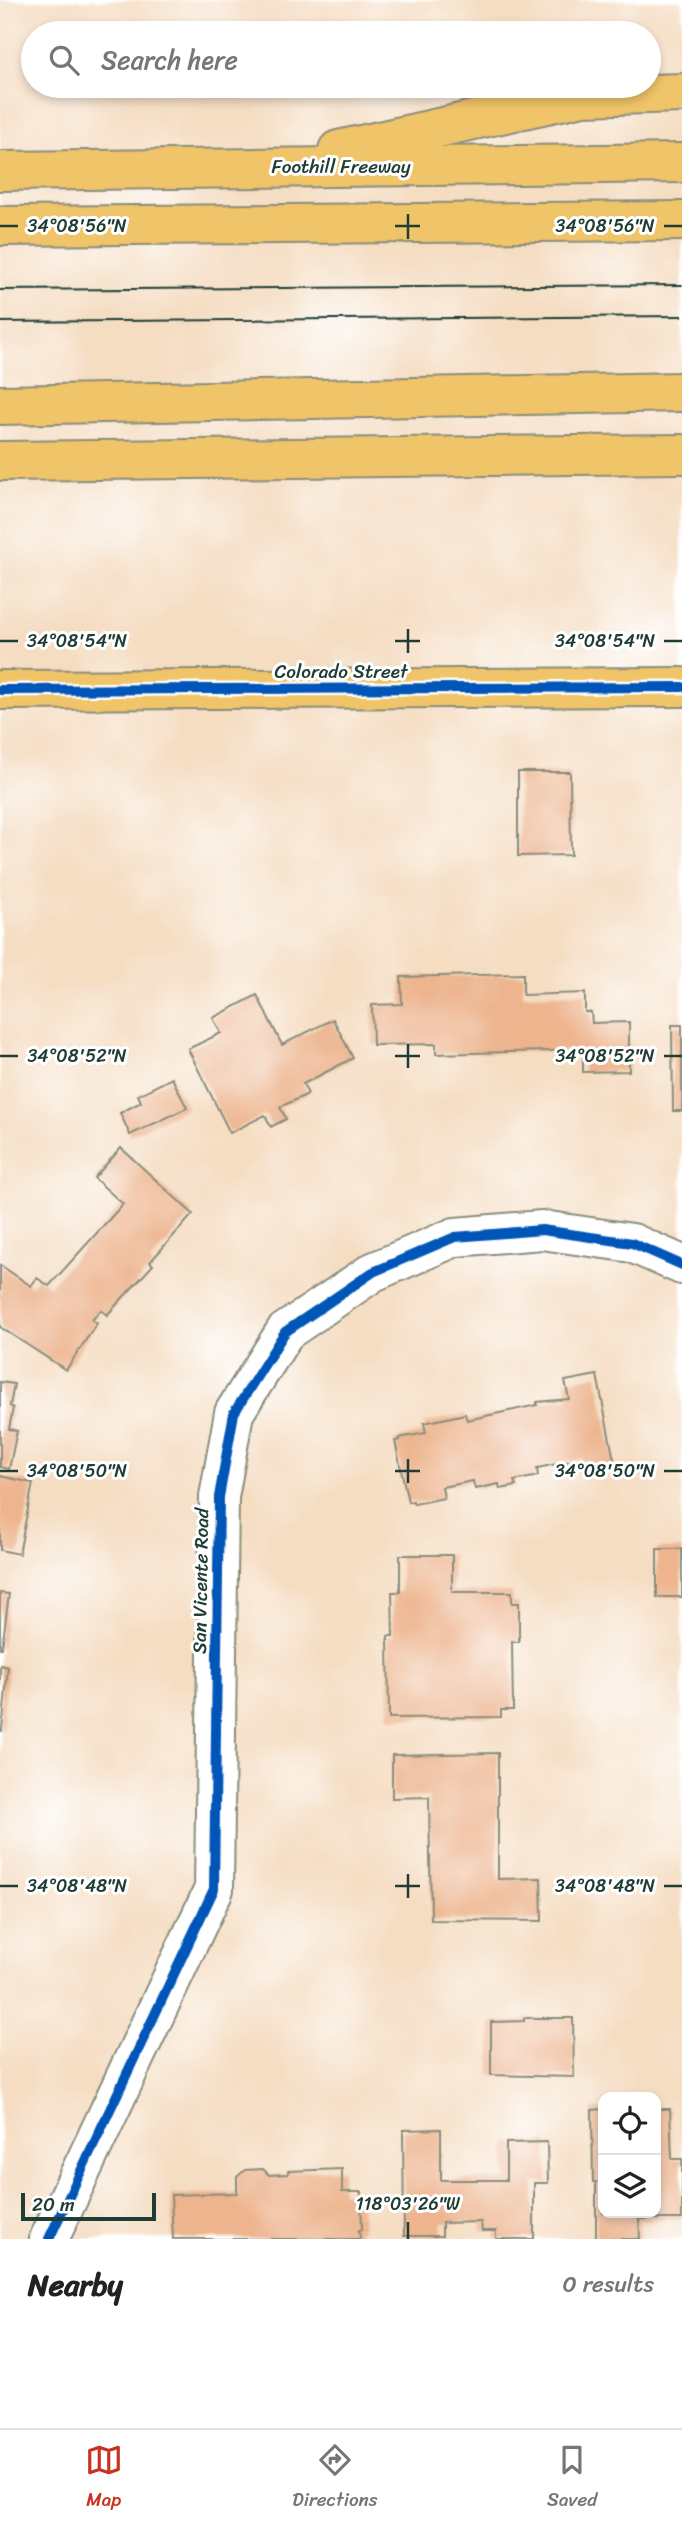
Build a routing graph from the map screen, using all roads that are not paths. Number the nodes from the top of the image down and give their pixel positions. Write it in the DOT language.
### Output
graph roads {
  1 [pos="682,93"];
  2 [pos="661,94"];
  3 [pos="574,98"];
  4 [pos="682,163"];
  5 [pos="261,166"];
  6 [pos="0,171"];
  7 [pos="682,221"];
  8 [pos="0,226"];
  9 [pos="682,392"];
  10 [pos="0,405"];
  11 [pos="682,454"];
  12 [pos="0,461"];
  13 [pos="682,687"];
  14 [pos="0,690"];
  15 [pos="682,1265"];
  16 [pos="50,2239"];
  1 -- 2 [label="main road"];
  3 -- 5 [label="main road"];
  4 -- 5 [label="main road, Foothill Freeway"];
  5 -- 6 [label="main road, Foothill Freeway"];
  7 -- 8 [label="main road"];
  9 -- 10 [label="main road"];
  11 -- 12 [label="main road"];
  13 -- 14 [label="main road, Colorado Street"];
  15 -- 16 [label="street, San Vicente Road"];
}
